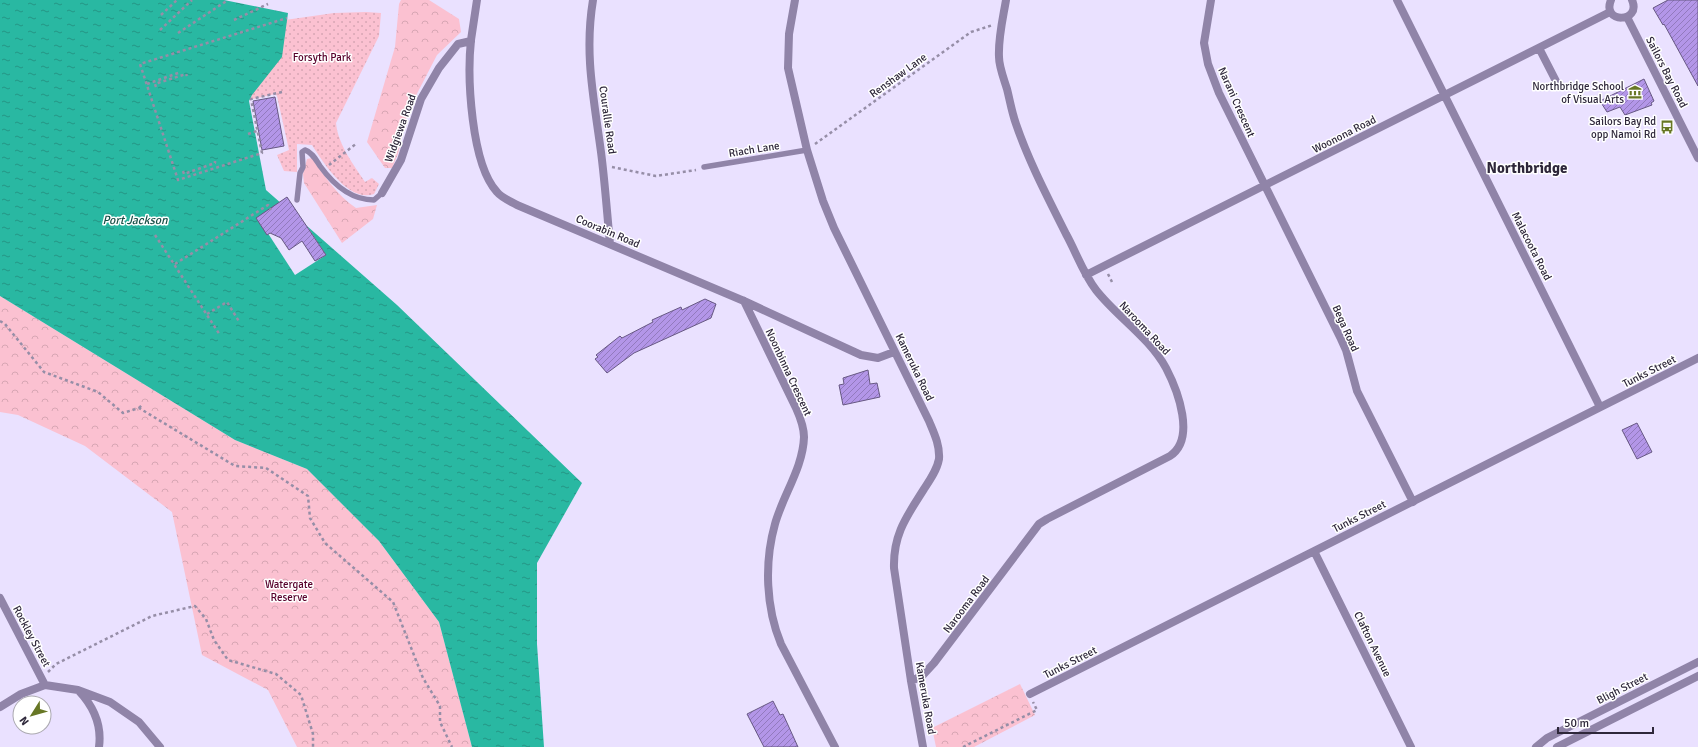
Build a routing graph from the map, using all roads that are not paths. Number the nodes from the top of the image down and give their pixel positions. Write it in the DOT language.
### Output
graph roads {
  1 [pos="477,0"];
  2 [pos="593,0"];
  3 [pos="795,0"];
  4 [pos="1006,0"];
  5 [pos="1211,0"];
  6 [pos="1397,0"];
  7 [pos="1611,0"];
  8 [pos="1632,0"];
  9 [pos="1610,12"];
  10 [pos="1627,17"];
  11 [pos="471,41"];
  12 [pos="1539,48"];
  13 [pos="1558,85"];
  14 [pos="1444,96"];
  15 [pos="807,150"];
  16 [pos="1698,158"];
  17 [pos="704,167"];
  18 [pos="1264,186"];
  19 [pos="382,193"];
  20 [pos="297,200"];
  21 [pos="610,244"];
  22 [pos="1086,275"];
  23 [pos="744,301"];
  24 [pos="894,352"];
  25 [pos="1698,359"];
  26 [pos="1600,407"];
  27 [pos="1413,502"];
  28 [pos="1314,551"];
  29 [pos="0,598"];
  30 [pos="1698,662"];
  31 [pos="1698,676"];
  32 [pos="911,681"];
  33 [pos="45,684"];
  34 [pos="78,690"];
  35 [pos="1030,694"];
  36 [pos="0,707"];
  37 [pos="99,747"];
  38 [pos="160,747"];
  39 [pos="835,747"];
  40 [pos="923,747"];
  41 [pos="1412,747"];
  42 [pos="1536,747"];
  43 [pos="1557,747"];
  1 -- 11 [label="street, Coorabin Road"];
  2 -- 21 [label="street, Courallie Road"];
  3 -- 15 [label="street, Kameruka Road"];
  4 -- 22 [label="street, Narooma Road"];
  5 -- 18 [label="street, Narani Crescent"];
  6 -- 14 [label="street"];
  7 -- 9 [label="street"];
  8 -- 10 [label="street"];
  9 -- 10 [label="street"];
  9 -- 12 [label="street, Woonona Road"];
  10 -- 16 [label="street, Sailors Bay Road"];
  11 -- 19 [label="street, Widgiewa Road"];
  11 -- 21 [label="street, Coorabin Road"];
  12 -- 13 [label="street"];
  12 -- 14 [label="street, Woonona Road"];
  14 -- 18 [label="street, Woonona Road"];
  14 -- 26 [label="street, Malacoota Road"];
  15 -- 17 [label="lane, Riach Lane"];
  15 -- 24 [label="street, Kameruka Road"];
  18 -- 22 [label="street, Woonona Road"];
  18 -- 27 [label="street, Bega Road"];
  19 -- 20 [label="lane"];
  21 -- 23 [label="street, Coorabin Road"];
  22 -- 32 [label="street, Narooma Road"];
  23 -- 24 [label="street, Coorabin Road"];
  23 -- 39 [label="street, Noonbinna Crescent"];
  24 -- 32 [label="street, Kameruka Road"];
  25 -- 26 [label="street, Tunks Street"];
  26 -- 27 [label="street, Tunks Street"];
  27 -- 28 [label="street, Tunks Street"];
  28 -- 35 [label="street, Tunks Street"];
  28 -- 41 [label="street, Clafton Avenue"];
  29 -- 33 [label="street, Rockley Street"];
  30 -- 42 [label="street, Bligh Street"];
  31 -- 43 [label="street"];
  32 -- 40 [label="street, Kameruka Road"];
  33 -- 34 [label="street"];
  33 -- 36 [label="street"];
  34 -- 37 [label="street"];
  34 -- 38 [label="street"];
}
